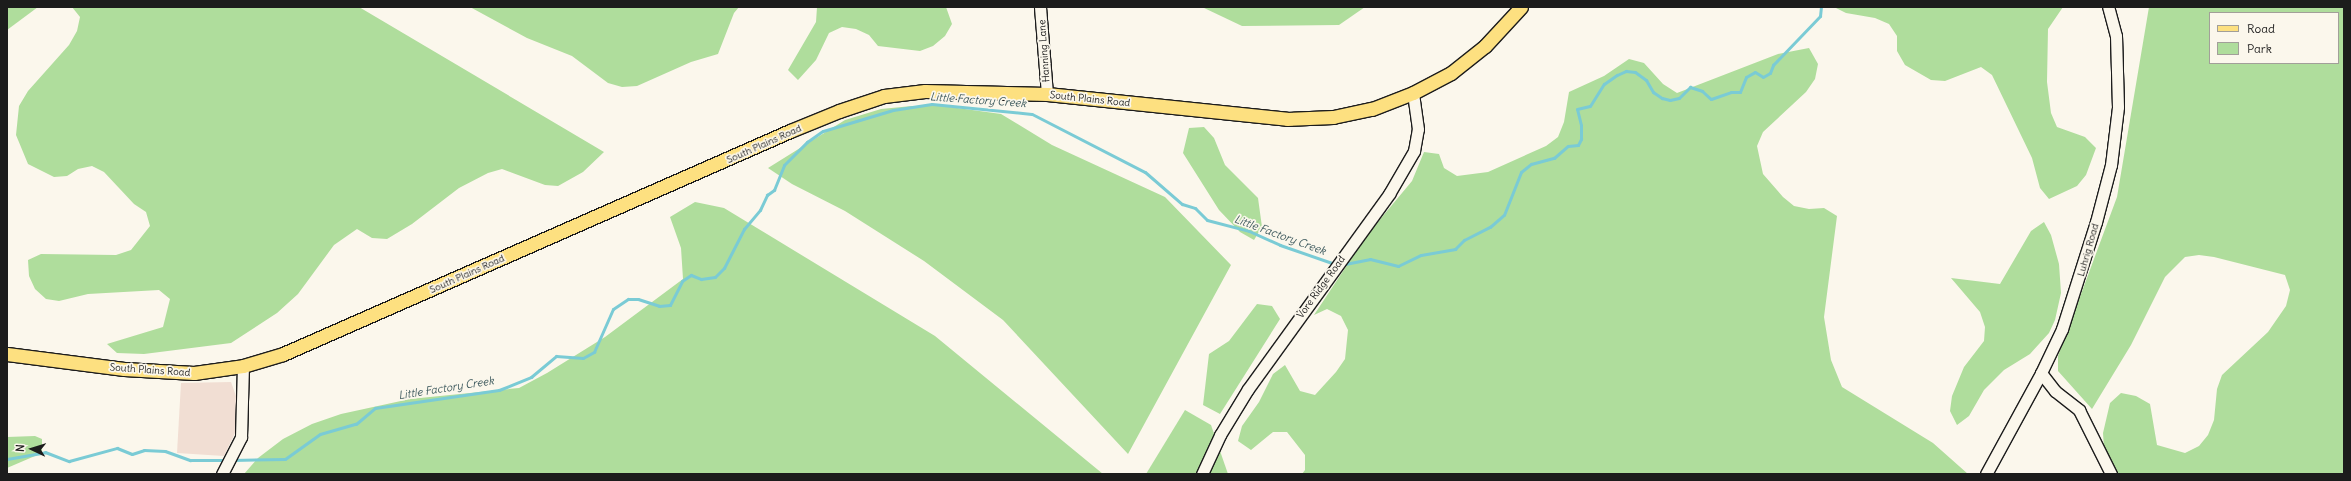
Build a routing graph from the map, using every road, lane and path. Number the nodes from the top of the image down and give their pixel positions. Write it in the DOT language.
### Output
graph roads {
  1 [pos="1040,7"];
  2 [pos="1521,7"];
  3 [pos="2108,7"];
  4 [pos="1413,93"];
  5 [pos="1047,94"];
  6 [pos="7,354"];
  7 [pos="243,366"];
  8 [pos="2042,373"];
  9 [pos="227,466"];
  10 [pos="1202,474"];
  11 [pos="1986,474"];
  12 [pos="2111,474"];
  1 -- 5 [label="street, Hanning Lane"];
  2 -- 4 [label="main road, South Plains Road"];
  3 -- 8 [label="street, Luhrig Road"];
  4 -- 5 [label="main road, South Plains Road"];
  4 -- 10 [label="street, Vore Ridge Road"];
  5 -- 7 [label="main road, South Plains Road"];
  6 -- 7 [label="main road, South Plains Road"];
  7 -- 9 [label="street"];
  8 -- 11 [label="street, Luhrig Road"];
  8 -- 12 [label="street"];
}
